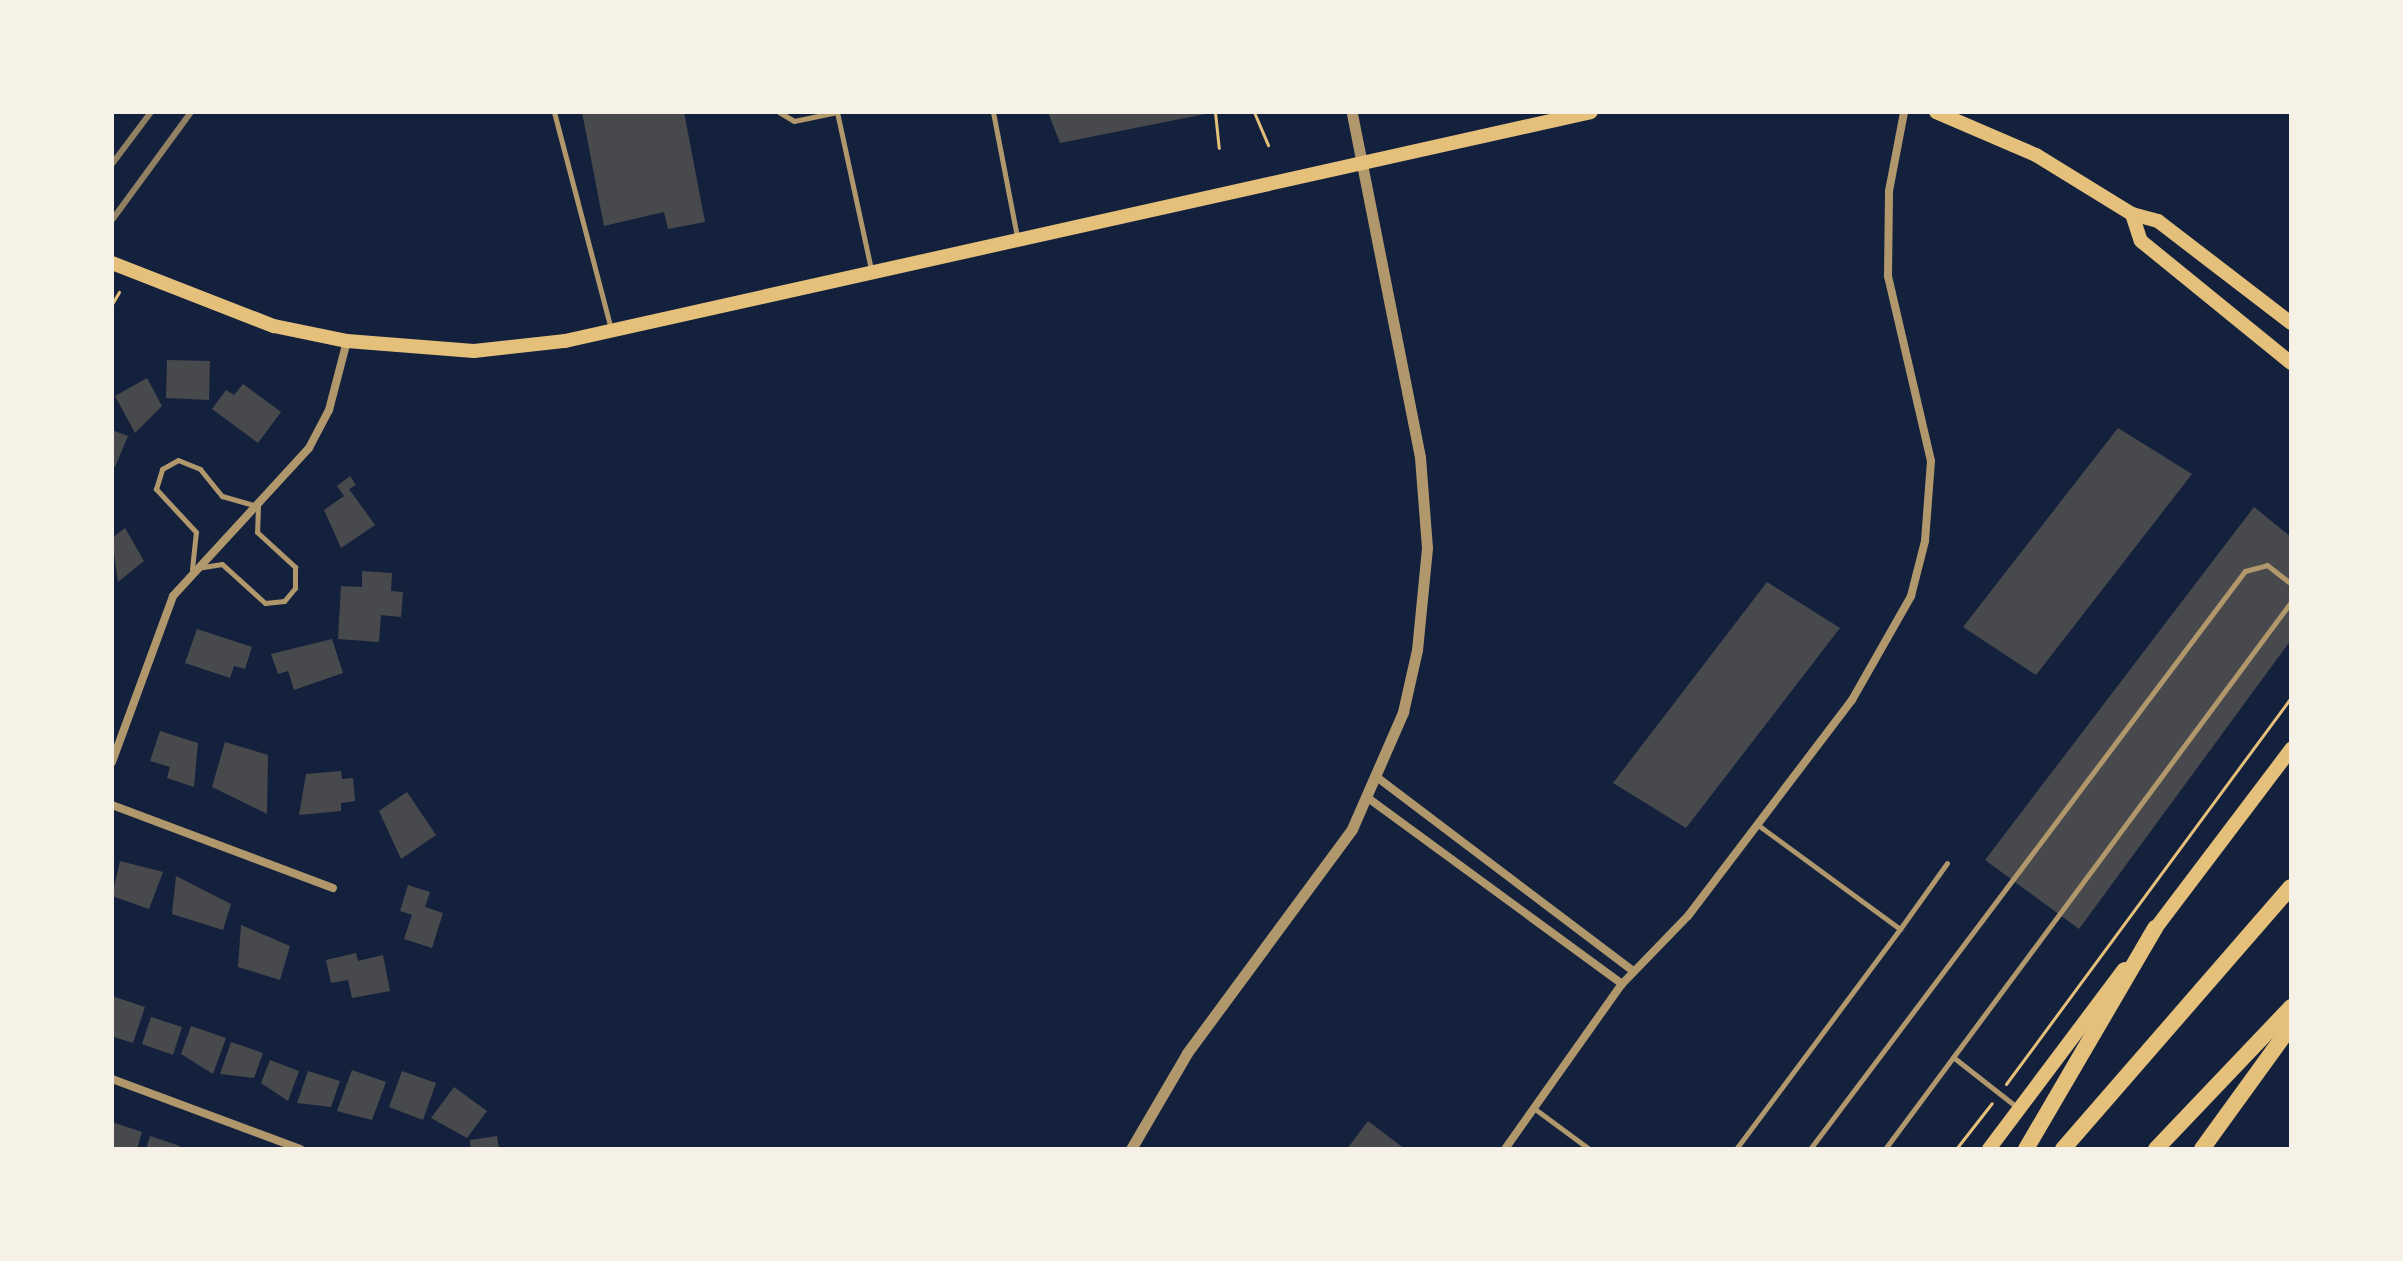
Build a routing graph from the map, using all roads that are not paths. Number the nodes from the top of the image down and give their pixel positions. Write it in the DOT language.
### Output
graph roads {
  1 [pos="554,112"];
  2 [pos="779,112"];
  3 [pos="993,112"];
  4 [pos="1352,112"];
  5 [pos="1591,112"];
  6 [pos="1904,112"];
  7 [pos="1936,112"];
  8 [pos="1362,162"];
  9 [pos="2132,214"];
  10 [pos="1017,237"];
  11 [pos="112,263"];
  12 [pos="871,269"];
  13 [pos="2291,323"];
  14 [pos="612,330"];
  15 [pos="347,341"];
  16 [pos="2291,363"];
  17 [pos="258,506"];
  18 [pos="192,569"];
  19 [pos="2291,584"];
  20 [pos="2291,602"];
  21 [pos="2291,749"];
  22 [pos="112,762"];
  23 [pos="1378,778"];
  24 [pos="1368,798"];
  25 [pos="112,805"];
  26 [pos="1757,825"];
  27 [pos="1947,863"];
  28 [pos="2291,887"];
  29 [pos="333,888"];
  30 [pos="2155,928"];
  31 [pos="1900,929"];
  32 [pos="1633,971"];
  33 [pos="1622,984"];
  34 [pos="2291,1007"];
  35 [pos="2291,1026"];
  36 [pos="1953,1057"];
  37 [pos="112,1079"];
  38 [pos="1535,1109"];
  39 [pos="2019,1109"];
  40 [pos="300,1149"];
  41 [pos="1131,1149"];
  42 [pos="1505,1149"];
  43 [pos="1589,1149"];
  44 [pos="1736,1149"];
  45 [pos="1810,1149"];
  46 [pos="1885,1149"];
  47 [pos="1989,1149"];
  48 [pos="2026,1149"];
  49 [pos="2063,1149"];
  50 [pos="2156,1149"];
  51 [pos="2202,1149"];
  1 -- 14 [label="lane"];
  2 -- 12 [label="lane"];
  3 -- 10 [label="lane"];
  4 -- 8 [label="street"];
  5 -- 8 [label="main road"];
  6 -- 26 [label="street"];
  7 -- 9 [label="main road"];
  8 -- 10 [label="main road"];
  8 -- 23 [label="street"];
  9 -- 13 [label="main road"];
  9 -- 16 [label="main road"];
  10 -- 12 [label="main road"];
  11 -- 15 [label="main road"];
  12 -- 14 [label="main road"];
  14 -- 15 [label="main road"];
  15 -- 17 [label="street"];
  17 -- 18 [label="street"];
  17 -- 18 [label="lane"];
  17 -- 18 [label="lane"];
  18 -- 22 [label="street"];
  19 -- 45 [label="lane"];
  20 -- 36 [label="lane"];
  21 -- 30 [label="main road"];
  23 -- 24 [label="street"];
  23 -- 32 [label="street"];
  24 -- 33 [label="street"];
  24 -- 41 [label="street"];
  25 -- 29 [label="street"];
  26 -- 31 [label="lane"];
  26 -- 32 [label="street"];
  27 -- 31 [label="lane"];
  28 -- 49 [label="highway"];
  30 -- 39 [label="main road"];
  30 -- 48 [label="highway"];
  31 -- 44 [label="lane"];
  32 -- 33 [label="street"];
  33 -- 38 [label="street"];
  34 -- 50 [label="highway"];
  35 -- 51 [label="highway"];
  36 -- 39 [label="lane"];
  36 -- 46 [label="lane"];
  37 -- 40 [label="street"];
  38 -- 42 [label="street"];
  38 -- 43 [label="lane"];
  39 -- 47 [label="main road"];
}
